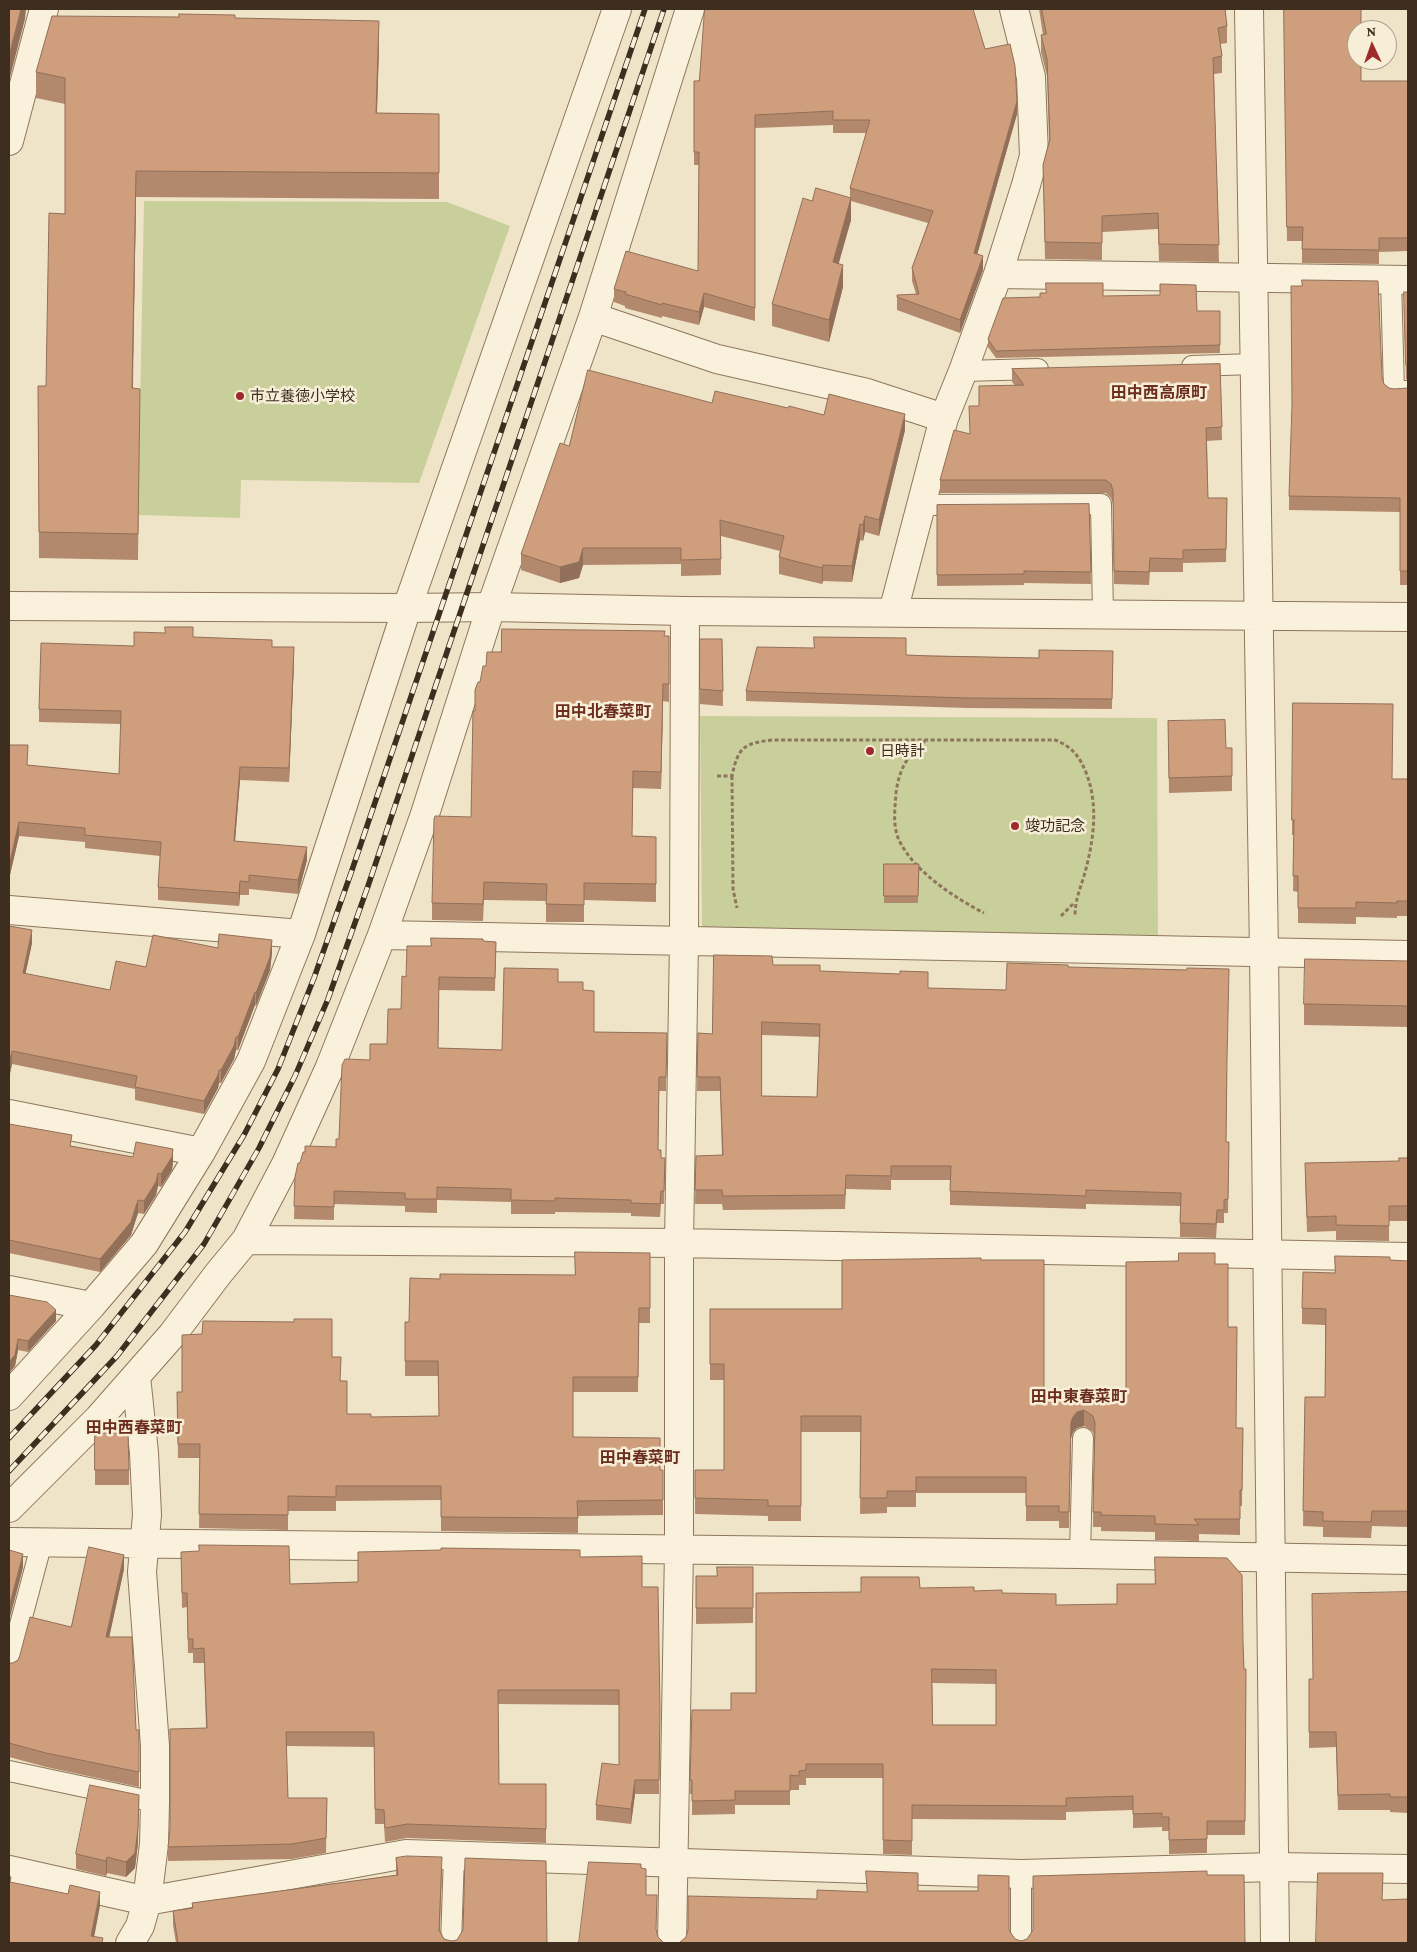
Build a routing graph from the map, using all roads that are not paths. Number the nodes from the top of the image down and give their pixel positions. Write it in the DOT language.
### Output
graph roads {
  1 [pos="44,9"];
  2 [pos="617,9"];
  3 [pos="690,9"];
  4 [pos="1014,9"];
  5 [pos="1249,9"];
  6 [pos="9,141"];
  7 [pos="998,274"];
  8 [pos="1253,279"];
  9 [pos="1400,280"];
  10 [pos="593,318"];
  11 [pos="1254,364"];
  12 [pos="1177,366"];
  13 [pos="1060,369"];
  14 [pos="963,371"];
  15 [pos="1408,391"];
  16 [pos="944,418"];
  17 [pos="920,505"];
  18 [pos="9,606"];
  19 [pos="491,607"];
  20 [pos="408,608"];
  21 [pos="685,611"];
  22 [pos="893,612"];
  23 [pos="1103,615"];
  24 [pos="1259,615"];
  25 [pos="1408,617"];
  26 [pos="9,910"];
  27 [pos="301,934"];
  28 [pos="382,935"];
  29 [pos="684,940"];
  30 [pos="1264,952"];
  31 [pos="1408,955"];
  32 [pos="9,1114"];
  33 [pos="201,1152"];
  34 [pos="246,1240"];
  35 [pos="679,1243"];
  36 [pos="1268,1255"];
  37 [pos="1408,1257"];
  38 [pos="9,1290"];
  39 [pos="91,1306"];
  40 [pos="136,1376"];
  41 [pos="9,1396"];
  42 [pos="1083,1438"];
  43 [pos="9,1508"];
  44 [pos="9,1542"];
  45 [pos="42,1542"];
  46 [pos="144,1543"];
  47 [pos="679,1549"];
  48 [pos="1080,1554"];
  49 [pos="1271,1557"];
  50 [pos="1408,1560"];
  51 [pos="9,1666"];
  52 [pos="9,1771"];
  53 [pos="155,1802"];
  54 [pos="454,1856"];
  55 [pos="674,1863"];
  56 [pos="1274,1867"];
  57 [pos="1408,1869"];
  58 [pos="9,1870"];
  59 [pos="1021,1874"];
  60 [pos="147,1901"];
  61 [pos="130,1943"];
  62 [pos="451,1943"];
  63 [pos="672,1943"];
  64 [pos="1021,1943"];
  65 [pos="1275,1943"];
  1 -- 6 [label="street"];
  2 -- 20 [label="street"];
  3 -- 10 [label="street"];
  4 -- 7 [label="street"];
  5 -- 8 [label="street"];
  7 -- 8 [label="street"];
  7 -- 14 [label="street"];
  8 -- 9 [label="street"];
  8 -- 11 [label="street"];
  9 -- 15 [label="lane"];
  10 -- 16 [label="street"];
  10 -- 19 [label="street"];
  11 -- 12 [label="lane"];
  11 -- 24 [label="street"];
  13 -- 14 [label="lane"];
  14 -- 16 [label="street"];
  16 -- 17 [label="street"];
  17 -- 22 [label="street"];
  17 -- 23 [label="lane"];
  18 -- 20 [label="street"];
  19 -- 20 [label="street"];
  19 -- 21 [label="street"];
  19 -- 28 [label="street"];
  20 -- 27 [label="street"];
  21 -- 22 [label="street"];
  21 -- 29 [label="street"];
  22 -- 23 [label="street"];
  23 -- 24 [label="street"];
  24 -- 25 [label="street"];
  24 -- 30 [label="street"];
  26 -- 27 [label="street"];
  27 -- 33 [label="street"];
  28 -- 29 [label="street"];
  28 -- 34 [label="street"];
  29 -- 30 [label="street"];
  29 -- 35 [label="street"];
  30 -- 31 [label="street"];
  30 -- 36 [label="street"];
  32 -- 33 [label="street"];
  33 -- 39 [label="street"];
  34 -- 35 [label="street"];
  34 -- 40 [label="street"];
  35 -- 36 [label="street"];
  35 -- 47 [label="street"];
  36 -- 37 [label="street"];
  36 -- 49 [label="street"];
  38 -- 39 [label="street"];
  39 -- 41 [label="street"];
  40 -- 43 [label="street"];
  40 -- 46 [label="street"];
  42 -- 48 [label="lane"];
  44 -- 45 [label="street"];
  45 -- 46 [label="street"];
  45 -- 51 [label="lane"];
  46 -- 47 [label="street"];
  46 -- 53 [label="street"];
  47 -- 48 [label="street"];
  47 -- 55 [label="street"];
  48 -- 49 [label="street"];
  49 -- 50 [label="street"];
  49 -- 56 [label="street"];
  52 -- 53 [label="lane"];
  53 -- 60 [label="street"];
  54 -- 55 [label="street"];
  54 -- 60 [label="street"];
  54 -- 62 [label="lane"];
  55 -- 59 [label="street"];
  55 -- 63 [label="street"];
  56 -- 57 [label="street"];
  56 -- 59 [label="street"];
  56 -- 65 [label="street"];
  58 -- 60 [label="street"];
  59 -- 64 [label="lane"];
  60 -- 61 [label="street"];
}
